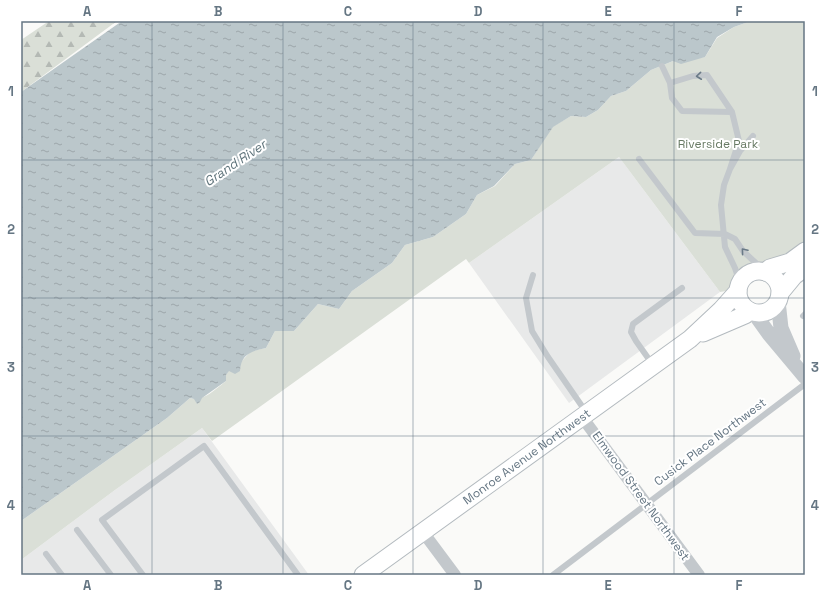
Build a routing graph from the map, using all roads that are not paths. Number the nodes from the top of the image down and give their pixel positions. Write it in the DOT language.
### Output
graph roads {
  1 [pos="662,66"];
  2 [pos="670,83"];
  3 [pos="732,112"];
  4 [pos="753,136"];
  5 [pos="639,159"];
  6 [pos="730,169"];
  7 [pos="725,234"];
  8 [pos="805,251"];
  9 [pos="805,268"];
  10 [pos="763,272"];
  11 [pos="533,276"];
  12 [pos="739,287"];
  13 [pos="682,288"];
  14 [pos="779,297"];
  15 [pos="751,312"];
  16 [pos="690,339"];
  17 [pos="653,365"];
  18 [pos="801,372"];
  19 [pos="805,384"];
  20 [pos="585,415"];
  21 [pos="646,504"];
  22 [pos="77,530"];
  23 [pos="423,532"];
  24 [pos="46,554"];
  25 [pos="141,574"];
  26 [pos="62,575"];
  27 [pos="111,575"];
  28 [pos="298,575"];
  29 [pos="363,575"];
  30 [pos="455,575"];
  31 [pos="553,575"];
  32 [pos="699,575"];
  1 -- 2 [label="lane"];
  2 -- 3 [label="lane"];
  3 -- 2 [label="lane, one-way"];
  3 -- 6 [label="lane"];
  4 -- 6 [label="lane"];
  5 -- 7 [label="lane"];
  6 -- 7 [label="lane"];
  10 -- 7 [label="lane, one-way"];
  7 -- 12 [label="lane"];
  8 -- 10 [label="main road"];
  9 -- 14 [label="main road"];
  10 -- 12 [label="main road"];
  10 -- 14 [label="main road"];
  11 -- 20 [label="lane"];
  12 -- 15 [label="main road"];
  12 -- 16 [label="main road, Monroe Avenue Northwest"];
  13 -- 17 [label="lane"];
  14 -- 15 [label="main road"];
  14 -- 18 [label="street"];
  15 -- 16 [label="main road, Monroe Avenue Northwest"];
  15 -- 18 [label="street"];
  16 -- 17 [label="main road, Monroe Avenue Northwest"];
  17 -- 20 [label="main road, Monroe Avenue Northwest"];
  19 -- 21 [label="lane, Cusick Place Northwest"];
  20 -- 21 [label="street, Elmwood Street Northwest"];
  20 -- 23 [label="main road, Monroe Avenue Northwest"];
  21 -- 31 [label="lane, Cusick Place Northwest"];
  21 -- 32 [label="street, Elmwood Street Northwest"];
  22 -- 27 [label="lane"];
  23 -- 29 [label="main road, Monroe Avenue Northwest"];
  23 -- 30 [label="street"];
  24 -- 26 [label="lane"];
  25 -- 28 [label="lane"];
}
